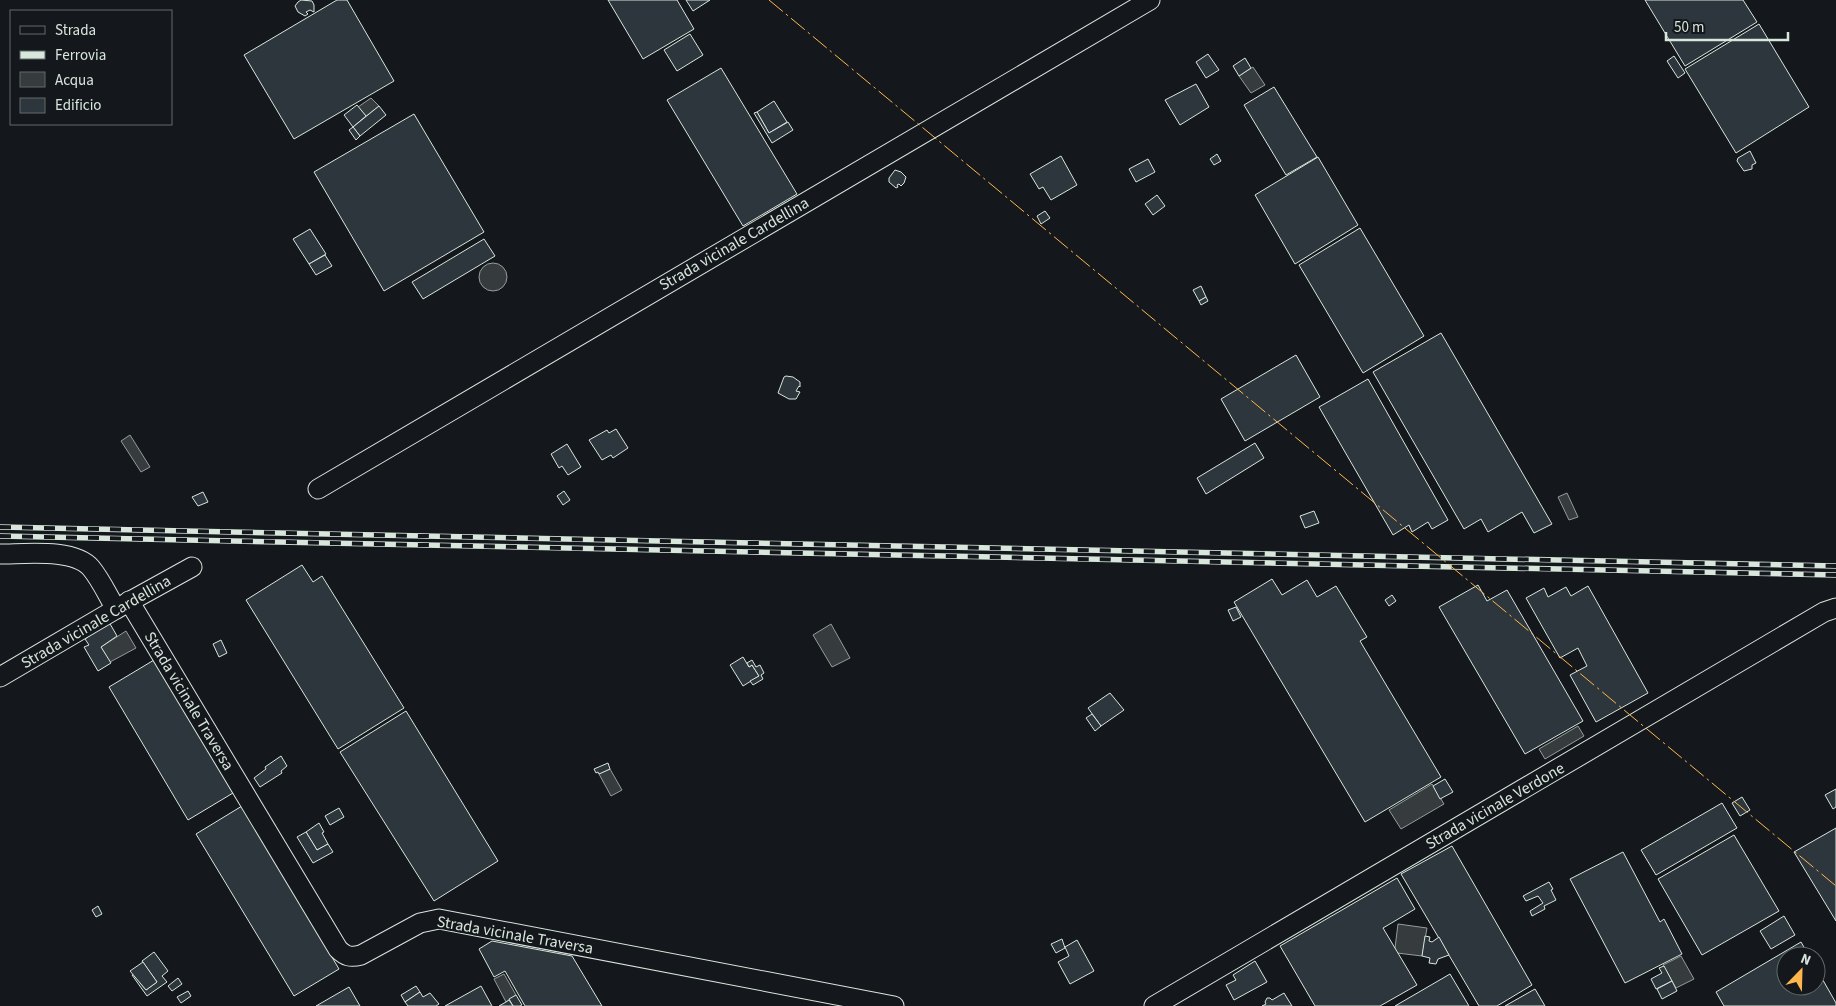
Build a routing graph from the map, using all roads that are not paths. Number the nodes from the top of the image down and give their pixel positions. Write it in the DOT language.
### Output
graph roads {
  1 [pos="1150,0"];
  2 [pos="318,489"];
  3 [pos="0,554"];
  4 [pos="192,567"];
  5 [pos="123,605"];
  6 [pos="1836,608"];
  7 [pos="0,677"];
  8 [pos="894,1006"];
  9 [pos="1154,1006"];
  1 -- 2 [label="street, Strada vicinale Cardellina"];
  3 -- 5 [label="street, Strada vicinale Traversa"];
  4 -- 5 [label="street, Strada vicinale Cardellina"];
  5 -- 7 [label="street, Strada vicinale Cardellina"];
  5 -- 8 [label="street, Strada vicinale Traversa"];
  6 -- 9 [label="street, Strada vicinale Verdone"];
}
